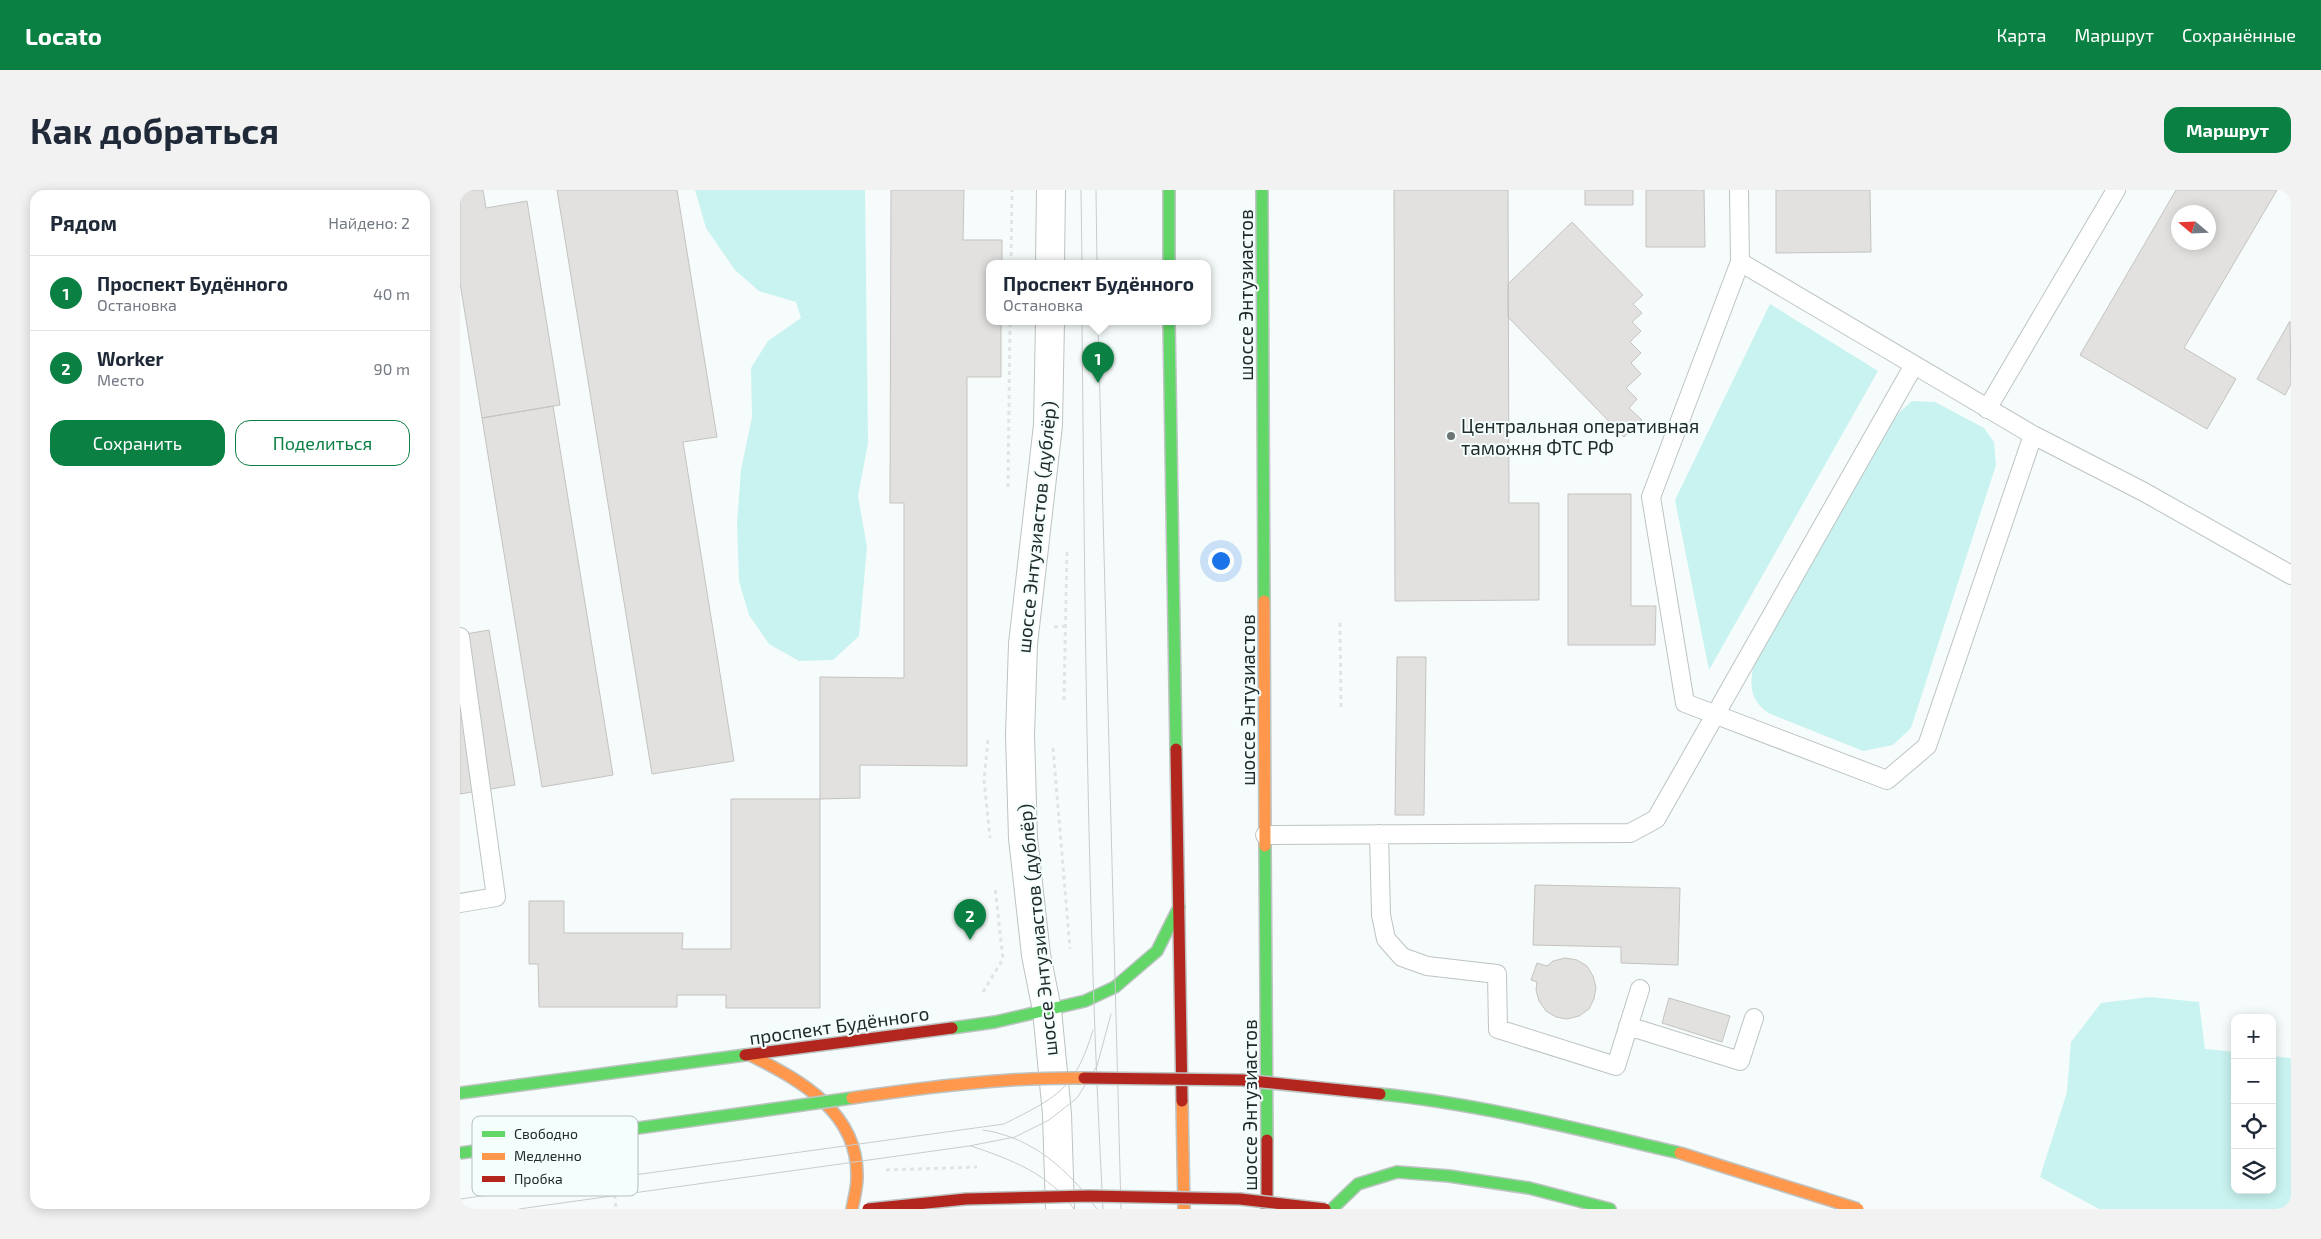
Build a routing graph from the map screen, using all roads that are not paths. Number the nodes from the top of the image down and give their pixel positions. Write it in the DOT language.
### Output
graph roads {
  1 [pos="1051,190"];
  2 [pos="1169,190"];
  3 [pos="1262,190"];
  4 [pos="1739,190"];
  5 [pos="2116,190"];
  6 [pos="1050,260"];
  7 [pos="1169,260"];
  8 [pos="1740,262"];
  9 [pos="1050,325"];
  10 [pos="1169,325"];
  11 [pos="1914,365"];
  12 [pos="1988,409"];
  13 [pos="2032,435"];
  14 [pos="2291,575"];
  15 [pos="460,637"];
  16 [pos="1716,715"];
  17 [pos="1379,834"];
  18 [pos="1264,835"];
  19 [pos="460,903"];
  20 [pos="1180,907"];
  21 [pos="1640,989"];
  22 [pos="1047,1010"];
  23 [pos="1754,1018"];
  24 [pos="1628,1026"];
  25 [pos="750,1054"];
  26 [pos="460,1093"];
  27 [pos="638,1128"];
  28 [pos="1600,1208"];
  29 [pos="852,1209"];
  30 [pos="868,1209"];
  31 [pos="1060,1209"];
  32 [pos="1184,1209"];
  33 [pos="1267,1209"];
  34 [pos="1325,1209"];
  35 [pos="1332,1209"];
  36 [pos="1858,1209"];
  1 -- 6 [label="street"];
  2 -- 7 [label="main road"];
  3 -- 18 [label="main road, шоссе Энтузиастов"];
  4 -- 8 [label="lane"];
  5 -- 12 [label="lane"];
  8 -- 11 [label="lane"];
  8 -- 16 [label="lane"];
  9 -- 22 [label="street, шоссе Энтузиастов (дублёр)"];
  10 -- 20 [label="main road"];
  11 -- 12 [label="lane"];
  11 -- 16 [label="lane"];
  12 -- 13 [label="lane"];
  13 -- 14 [label="lane"];
  13 -- 16 [label="lane"];
  15 -- 19 [label="lane"];
  16 -- 17 [label="lane"];
  17 -- 18 [label="lane"];
  17 -- 24 [label="lane"];
  18 -- 33 [label="main road, шоссе Энтузиастов"];
  20 -- 22 [label="main road, проспект Будённого"];
  20 -- 32 [label="main road"];
  21 -- 24 [label="lane"];
  22 -- 25 [label="main road, проспект Будённого"];
  22 -- 31 [label="street, шоссе Энтузиастов (дублёр)"];
  23 -- 24 [label="lane"];
  25 -- 26 [label="main road, проспект Будённого"];
  25 -- 29 [label="main road"];
  27 -- 36 [label="main road, bridge"];
  28 -- 35 [label="main road"];
  30 -- 34 [label="main road, bridge"];
}
